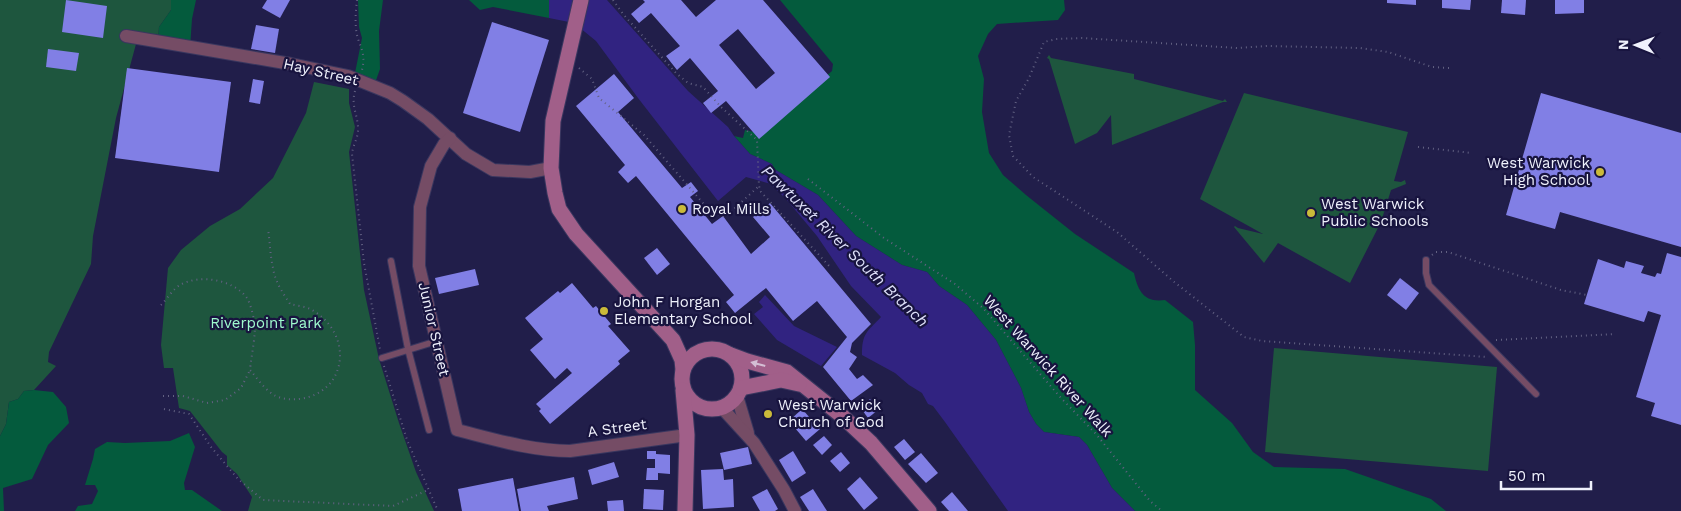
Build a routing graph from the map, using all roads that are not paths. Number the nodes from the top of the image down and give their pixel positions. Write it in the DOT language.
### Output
graph roads {
  1 [pos="581,0"];
  2 [pos="126,36"];
  3 [pos="450,138"];
  4 [pos="550,168"];
  5 [pos="1426,260"];
  6 [pos="391,261"];
  7 [pos="673,340"];
  8 [pos="437,341"];
  9 [pos="408,349"];
  10 [pos="708,349"];
  11 [pos="731,355"];
  12 [pos="382,358"];
  13 [pos="683,370"];
  14 [pos="803,385"];
  15 [pos="682,386"];
  16 [pos="739,392"];
  17 [pos="1536,394"];
  18 [pos="717,409"];
  19 [pos="430,430"];
  20 [pos="688,435"];
  21 [pos="749,437"];
  22 [pos="551,450"];
  23 [pos="685,511"];
  24 [pos="795,511"];
  25 [pos="929,511"];
  1 -- 4 [label="main road"];
  2 -- 3 [label="street, Hay Street"];
  3 -- 4 [label="street, Hay Street"];
  3 -- 8 [label="street, Junior Street"];
  4 -- 7 [label="main road"];
  5 -- 17 [label="lane"];
  6 -- 9 [label="lane"];
  7 -- 10 [label="main road"];
  7 -- 13 [label="main road"];
  8 -- 9 [label="lane"];
  8 -- 22 [label="street, Junior Street"];
  9 -- 12 [label="lane"];
  9 -- 19 [label="lane"];
  10 -- 11 [label="main road"];
  10 -- 13 [label="main road"];
  14 -- 11 [label="main road, one-way"];
  11 -- 16 [label="main road"];
  13 -- 15 [label="main road"];
  14 -- 16 [label="main road"];
  14 -- 25 [label="main road"];
  15 -- 18 [label="main road"];
  15 -- 20 [label="main road"];
  16 -- 18 [label="main road"];
  16 -- 21 [label="street"];
  18 -- 20 [label="main road"];
  18 -- 21 [label="street"];
  20 -- 22 [label="street, A Street"];
  20 -- 23 [label="main road"];
  21 -- 24 [label="street"];
}
